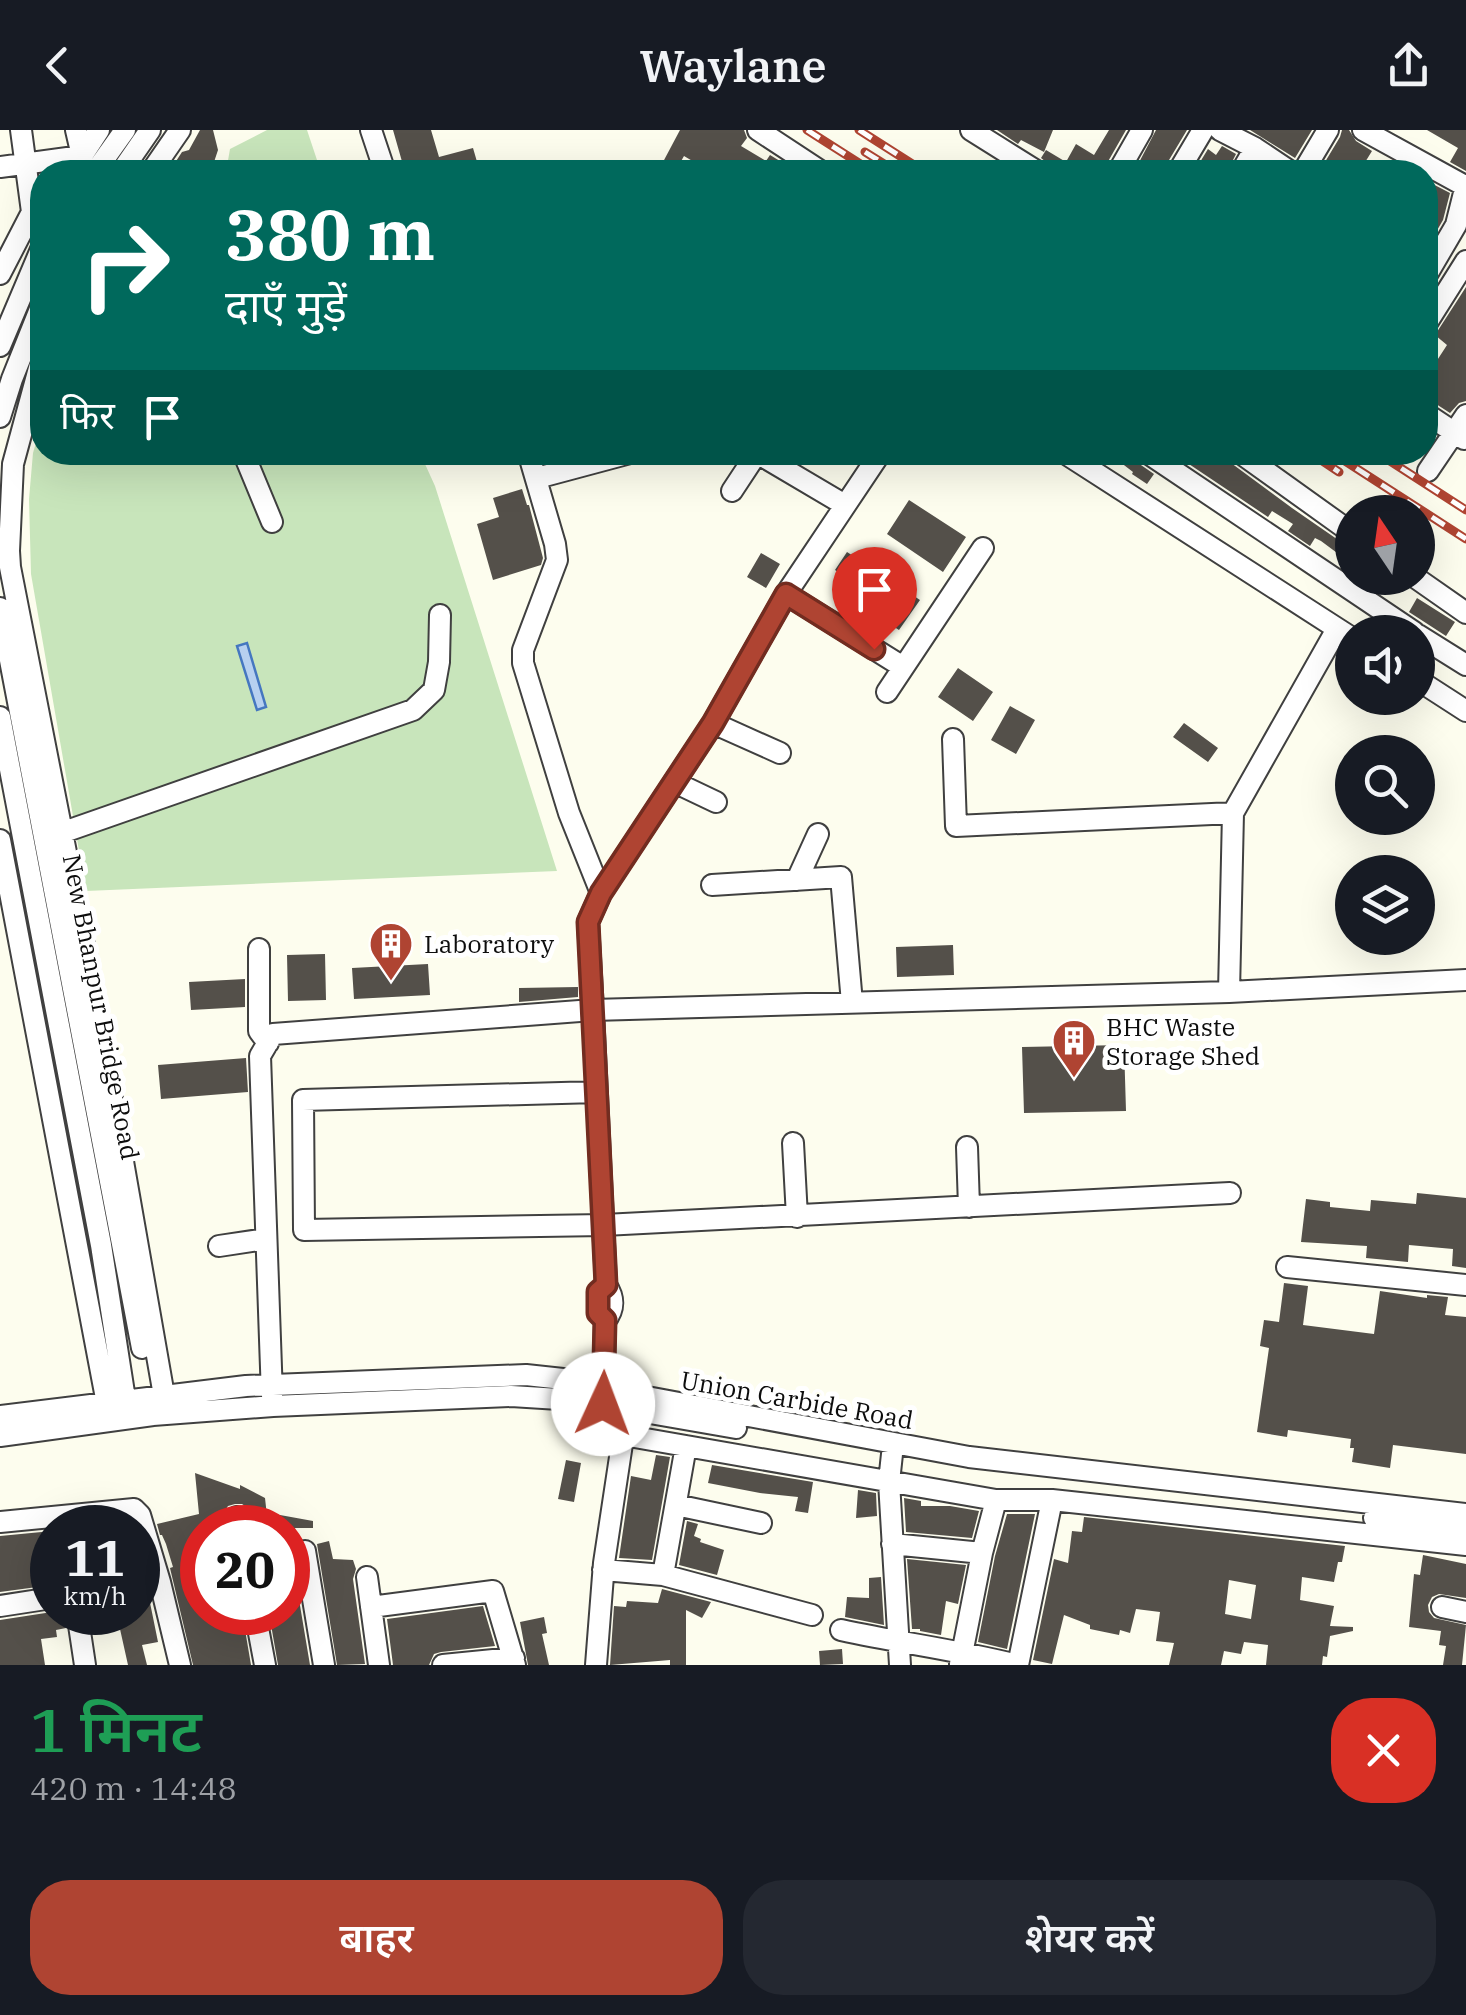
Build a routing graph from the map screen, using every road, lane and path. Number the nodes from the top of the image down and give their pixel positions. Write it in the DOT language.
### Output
graph roads {
  1 [pos="21,130"];
  2 [pos="76,130"];
  3 [pos="99,130"];
  4 [pos="126,130"];
  5 [pos="150,130"];
  6 [pos="180,130"];
  7 [pos="371,130"];
  8 [pos="758,130"];
  9 [pos="970,130"];
  10 [pos="1142,130"];
  11 [pos="1204,130"];
  12 [pos="1220,130"];
  13 [pos="1328,130"];
  14 [pos="1363,130"];
  15 [pos="1255,148"];
  16 [pos="87,160"];
  17 [pos="90,160"];
  18 [pos="93,160"];
  19 [pos="129,160"];
  20 [pos="159,160"];
  21 [pos="380,160"];
  22 [pos="804,160"];
  23 [pos="1019,160"];
  24 [pos="1125,160"];
  25 [pos="1185,160"];
  26 [pos="1248,160"];
  27 [pos="1273,160"];
  28 [pos="1310,160"];
  29 [pos="1418,160"];
  30 [pos="27,164"];
  31 [pos="0,167"];
  32 [pos="1438,171"];
  33 [pos="30,177"];
  34 [pos="1466,186"];
  35 [pos="30,219"];
  36 [pos="1438,251"];
  37 [pos="1462,267"];
  38 [pos="0,274"];
  39 [pos="30,275"];
  40 [pos="1438,305"];
  41 [pos="30,334"];
  42 [pos="0,346"];
  43 [pos="30,402"];
  44 [pos="0,417"];
  45 [pos="1438,419"];
  46 [pos="1462,429"];
  47 [pos="1438,458"];
  48 [pos="249,465"];
  49 [pos="532,465"];
  50 [pos="586,465"];
  51 [pos="750,465"];
  52 [pos="777,465"];
  53 [pos="871,465"];
  54 [pos="1083,465"];
  55 [pos="1165,465"];
  56 [pos="1257,465"];
  57 [pos="1432,465"];
  58 [pos="1428,470"];
  59 [pos="537,478"];
  60 [pos="732,490"];
  61 [pos="845,504"];
  62 [pos="272,522"];
  63 [pos="1335,522"];
  64 [pos="983,548"];
  65 [pos="1435,591"];
  66 [pos="786,594"];
  67 [pos="0,608"];
  68 [pos="1466,612"];
  69 [pos="440,615"];
  70 [pos="1388,615"];
  71 [pos="1335,628"];
  72 [pos="1435,646"];
  73 [pos="1335,650"];
  74 [pos="1466,665"];
  75 [pos="903,667"];
  76 [pos="1435,691"];
  77 [pos="887,692"];
  78 [pos="1466,712"];
  79 [pos="0,718"];
  80 [pos="713,723"];
  81 [pos="952,740"];
  82 [pos="780,753"];
  83 [pos="674,782"];
  84 [pos="716,802"];
  85 [pos="1232,813"];
  86 [pos="61,833"];
  87 [pos="818,834"];
  88 [pos="0,840"];
  89 [pos="797,880"];
  90 [pos="4,882"];
  91 [pos="712,885"];
  92 [pos="601,893"];
  93 [pos="259,948"];
  94 [pos="1466,980"];
  95 [pos="1229,992"];
  96 [pos="852,1003"];
  97 [pos="593,1010"];
  98 [pos="268,1043"];
  99 [pos="597,1092"];
  100 [pos="794,1143"];
  101 [pos="967,1147"];
  102 [pos="1230,1192"];
  103 [pos="968,1207"];
  104 [pos="796,1217"];
  105 [pos="604,1226"];
  106 [pos="266,1239"];
  107 [pos="219,1246"];
  108 [pos="1287,1267"];
  109 [pos="1466,1286"];
  110 [pos="272,1395"];
  111 [pos="603,1396"];
  112 [pos="159,1406"];
  113 [pos="118,1410"];
  114 [pos="629,1410"];
  115 [pos="0,1416"];
  116 [pos="622,1435"];
  117 [pos="0,1436"];
  118 [pos="686,1446"];
  119 [pos="892,1454"];
  120 [pos="890,1482"];
  121 [pos="996,1500"];
  122 [pos="1052,1500"];
  123 [pos="676,1505"];
  124 [pos="1466,1514"];
  125 [pos="30,1519"];
  126 [pos="0,1522"];
  127 [pos="761,1522"];
  128 [pos="1466,1529"];
  129 [pos="892,1544"];
  130 [pos="1466,1546"];
  131 [pos="982,1553"];
  132 [pos="604,1570"];
  133 [pos="663,1575"];
  134 [pos="367,1576"];
  135 [pos="160,1582"];
  136 [pos="310,1585"];
  137 [pos="30,1601"];
  138 [pos="0,1606"];
  139 [pos="371,1607"];
  140 [pos="1442,1607"];
  141 [pos="1466,1612"];
  142 [pos="812,1615"];
  143 [pos="841,1630"];
  144 [pos="80,1635"];
  145 [pos="260,1635"];
  146 [pos="898,1642"];
  147 [pos="962,1658"];
  148 [pos="515,1661"];
  149 [pos="85,1665"];
  150 [pos="180,1665"];
  151 [pos="266,1665"];
  152 [pos="324,1665"];
  153 [pos="379,1665"];
  154 [pos="443,1665"];
  155 [pos="596,1665"];
  156 [pos="900,1665"];
  157 [pos="1017,1665"];
  1 -- 30 [label="street"];
  2 -- 16 [label="street"];
  3 -- 17 [label="street"];
  4 -- 18 [label="street"];
  5 -- 19 [label="street"];
  6 -- 20 [label="street"];
  7 -- 21 [label="street"];
  8 -- 22 [label="street"];
  9 -- 23 [label="street"];
  10 -- 24 [label="street"];
  11 -- 25 [label="street"];
  12 -- 15 [label="street"];
  13 -- 28 [label="street"];
  14 -- 29 [label="street"];
  15 -- 26 [label="street"];
  15 -- 27 [label="street"];
  30 -- 31 [label="street"];
  30 -- 33 [label="street"];
  32 -- 34 [label="street"];
  34 -- 36 [label="street"];
  35 -- 38 [label="street"];
  37 -- 40 [label="street"];
  39 -- 42 [label="street"];
  41 -- 44 [label="street"];
  43 -- 86 [label="street"];
  45 -- 46 [label="street"];
  46 -- 47 [label="street"];
  48 -- 62 [label="street"];
  49 -- 59 [label="street"];
  50 -- 59 [label="street"];
  51 -- 60 [label="street"];
  52 -- 61 [label="street"];
  53 -- 61 [label="street"];
  54 -- 71 [label="street"];
  55 -- 70 [label="street"];
  56 -- 63 [label="street"];
  57 -- 58 [label="street"];
  59 -- 92 [label="street"];
  61 -- 66 [label="street"];
  64 -- 75 [label="street"];
  65 -- 68 [label="street"];
  66 -- 75 [label="street"];
  66 -- 80 [label="street"];
  67 -- 112 [label="street, New Bhanpur Bridge Road"];
  69 -- 86 [label="street"];
  72 -- 74 [label="street"];
  73 -- 85 [label="street"];
  75 -- 77 [label="street"];
  76 -- 78 [label="street"];
  79 -- 113 [label="street, New Bhanpur Bridge Road"];
  80 -- 82 [label="street"];
  80 -- 83 [label="street"];
  81 -- 85 [label="street"];
  83 -- 84 [label="street"];
  83 -- 92 [label="street"];
  85 -- 95 [label="street"];
  86 -- 112 [label="street"];
  87 -- 89 [label="street"];
  88 -- 90 [label="street"];
  89 -- 91 [label="street"];
  89 -- 96 [label="street"];
  90 -- 113 [label="street"];
  92 -- 97 [label="street"];
  93 -- 98 [label="street"];
  94 -- 95 [label="street"];
  95 -- 96 [label="street"];
  96 -- 97 [label="street"];
  97 -- 98 [label="street"];
  97 -- 99 [label="street"];
  98 -- 106 [label="street"];
  99 -- 105 [label="street"];
  99 -- 105 [label="street"];
  100 -- 104 [label="street"];
  101 -- 103 [label="street"];
  102 -- 103 [label="street"];
  103 -- 104 [label="street"];
  104 -- 105 [label="street"];
  105 -- 111 [label="street"];
  106 -- 107 [label="street"];
  106 -- 110 [label="street"];
  108 -- 109 [label="street"];
  110 -- 111 [label="street, Union Carbide Road"];
  110 -- 112 [label="street, Union Carbide Road"];
  111 -- 114 [label="street, Union Carbide Road"];
  111 -- 124 [label="street, Union Carbide Road"];
  112 -- 113 [label="street, Union Carbide Road"];
  113 -- 115 [label="street, Union Carbide Road"];
  113 -- 117 [label="street, Union Carbide Road"];
  114 -- 116 [label="street"];
  114 -- 119 [label="street, Union Carbide Road"];
  116 -- 118 [label="street"];
  116 -- 132 [label="street"];
  118 -- 120 [label="street"];
  118 -- 123 [label="street"];
  119 -- 120 [label="street"];
  119 -- 128 [label="street, Union Carbide Road"];
  120 -- 121 [label="street"];
  120 -- 129 [label="street"];
  121 -- 122 [label="street"];
  121 -- 131 [label="street"];
  122 -- 130 [label="street"];
  122 -- 157 [label="street"];
  123 -- 127 [label="street"];
  123 -- 133 [label="street"];
  125 -- 126 [label="street"];
  129 -- 131 [label="street"];
  129 -- 146 [label="street"];
  131 -- 147 [label="street"];
  132 -- 133 [label="street"];
  132 -- 155 [label="street"];
  133 -- 142 [label="street"];
  134 -- 139 [label="street"];
  135 -- 150 [label="street"];
  136 -- 152 [label="street"];
  137 -- 138 [label="street"];
  139 -- 148 [label="street"];
  139 -- 153 [label="street"];
  140 -- 141 [label="street"];
  143 -- 146 [label="street"];
  144 -- 149 [label="street"];
  145 -- 151 [label="street"];
  146 -- 147 [label="street"];
  146 -- 156 [label="street"];
  147 -- 157 [label="street"];
  148 -- 154 [label="street"];
}
